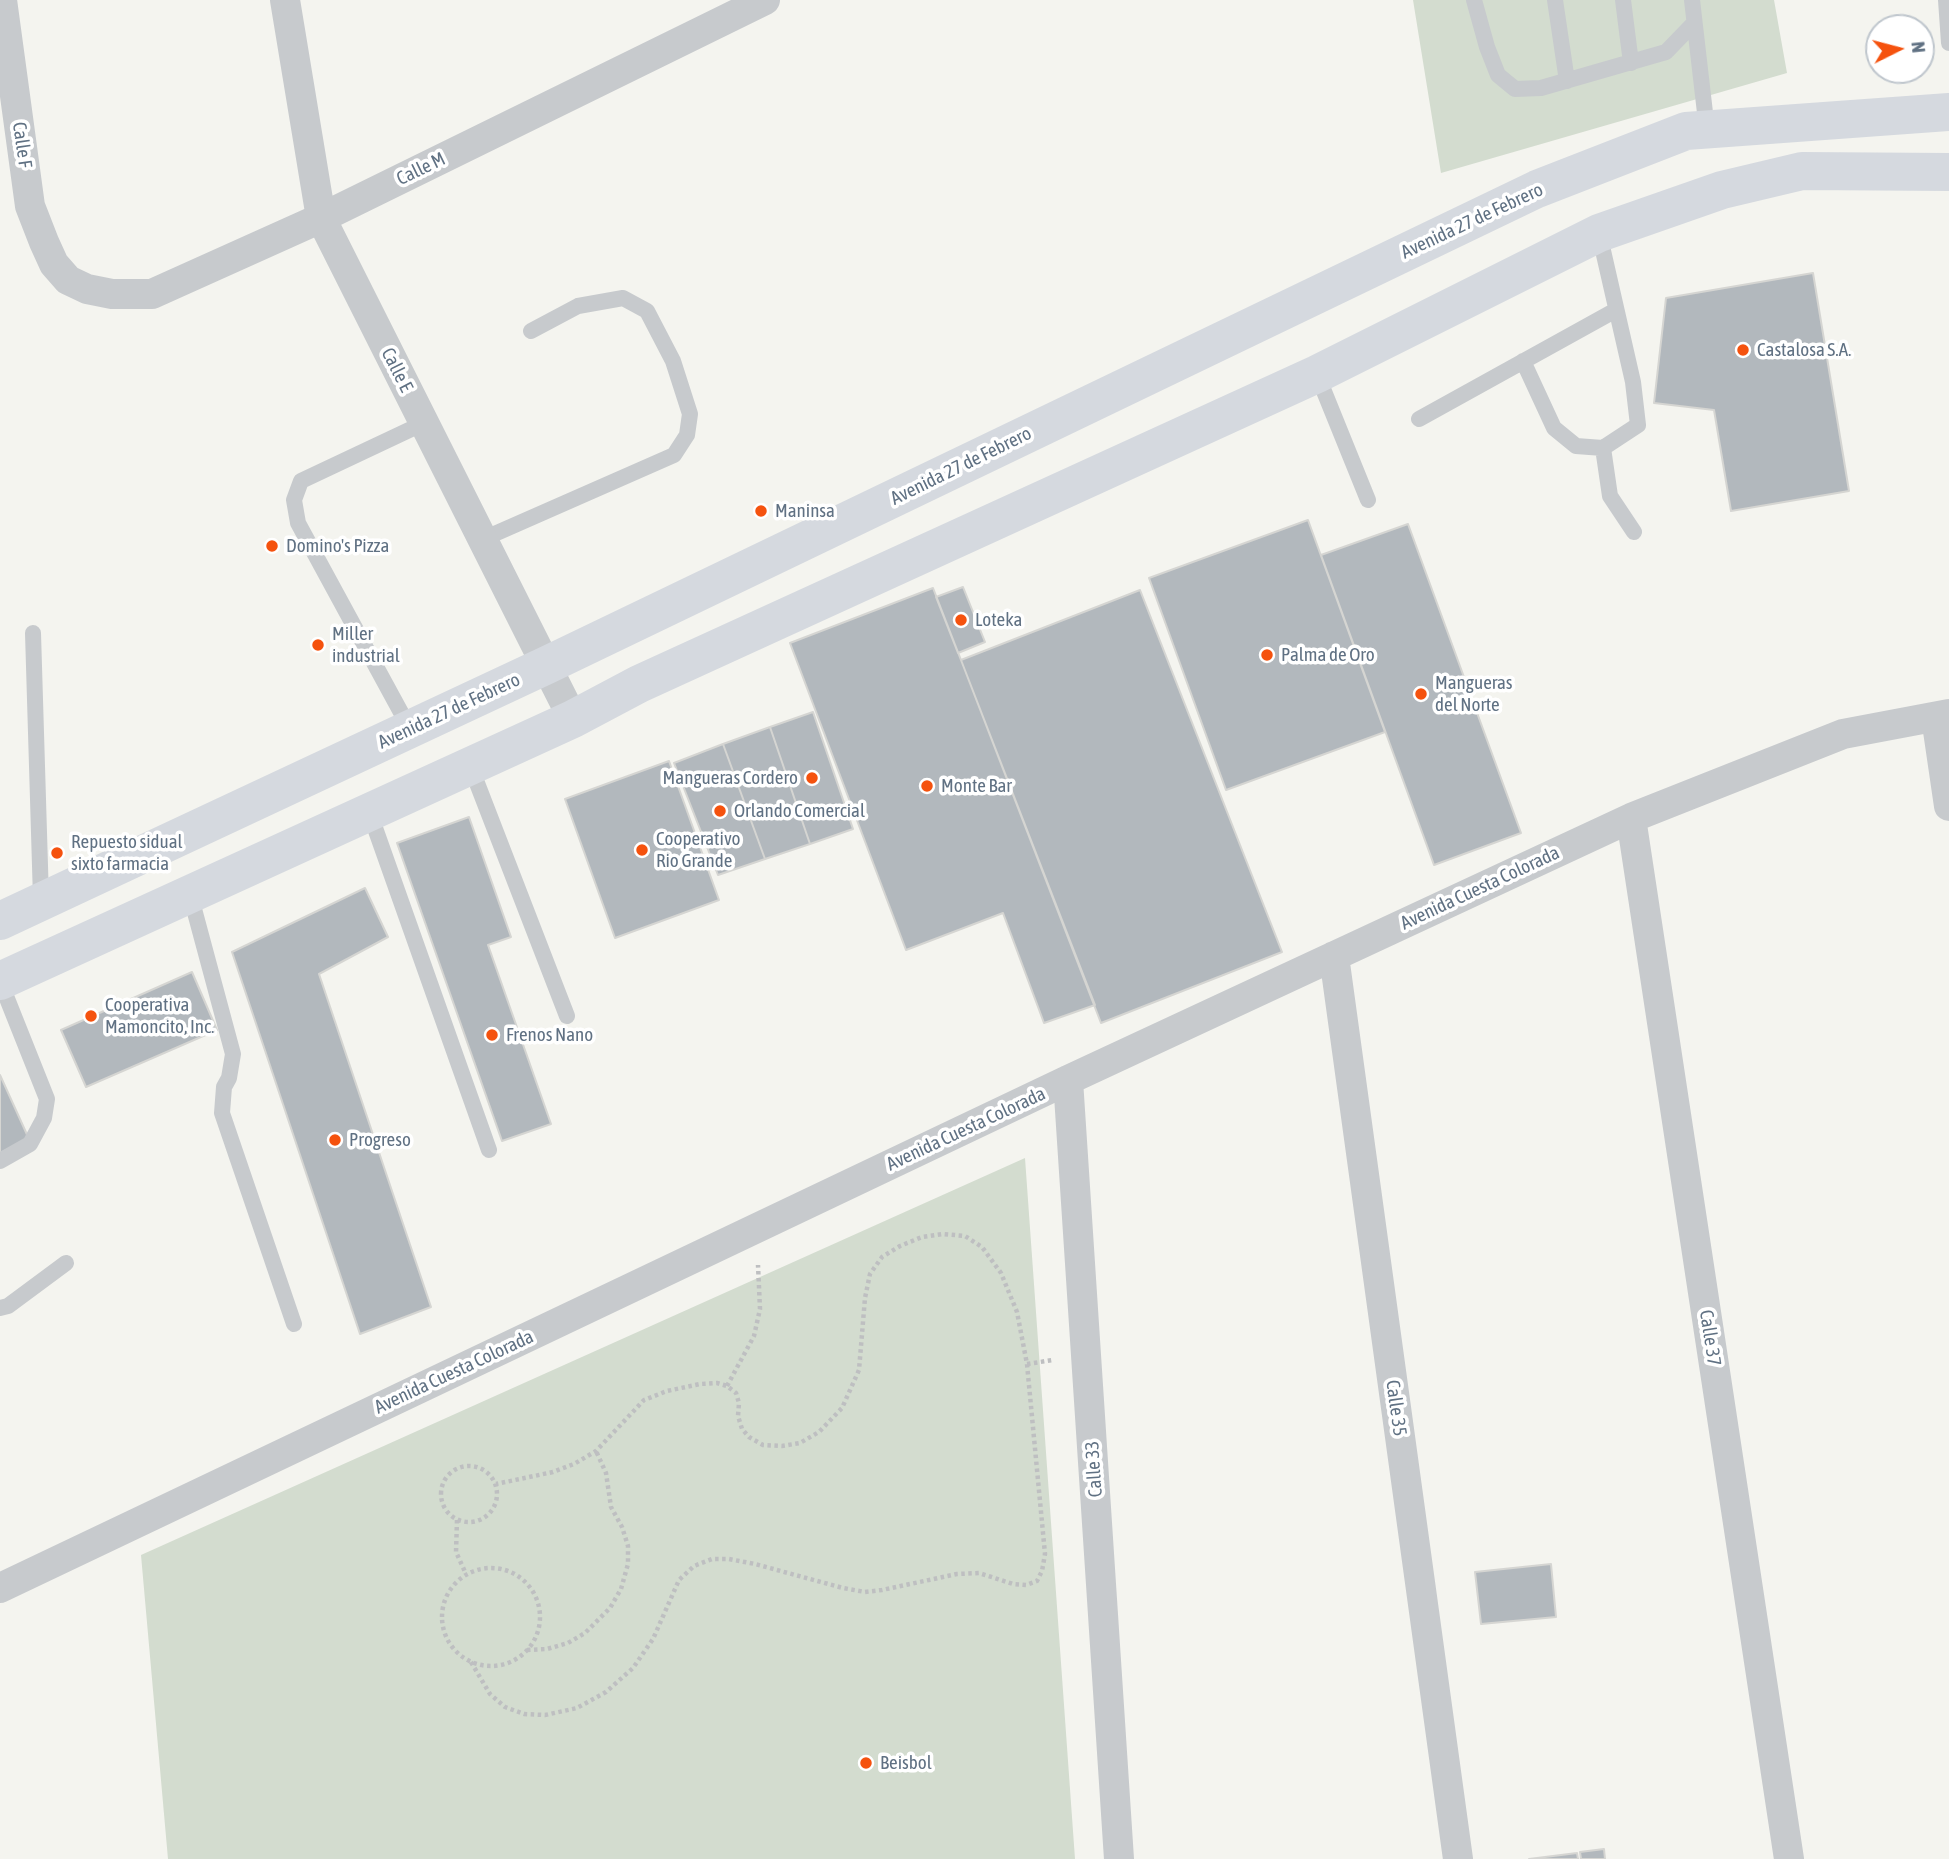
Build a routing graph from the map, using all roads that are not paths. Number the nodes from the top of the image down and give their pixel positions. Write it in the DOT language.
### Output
graph roads {
  1 [pos="2,0"];
  2 [pos="285,0"];
  3 [pos="765,0"];
  4 [pos="1474,0"];
  5 [pos="1555,0"];
  6 [pos="1623,0"];
  7 [pos="1692,0"];
  8 [pos="1945,0"];
  9 [pos="1694,23"];
  10 [pos="1949,43"];
  11 [pos="1631,63"];
  12 [pos="1567,81"];
  13 [pos="1949,112"];
  14 [pos="1707,130"];
  15 [pos="1949,172"];
  16 [pos="321,218"];
  17 [pos="1599,233"];
  18 [pos="68,280"];
  19 [pos="1616,310"];
  20 [pos="531,331"];
  21 [pos="1522,361"];
  22 [pos="1317,374"];
  23 [pos="1419,419"];
  24 [pos="424,424"];
  25 [pos="1603,448"];
  26 [pos="1368,500"];
  27 [pos="1634,532"];
  28 [pos="483,539"];
  29 [pos="33,633"];
  30 [pos="547,665"];
  31 [pos="1942,715"];
  32 [pos="573,719"];
  33 [pos="410,729"];
  34 [pos="470,765"];
  35 [pos="1949,806"];
  36 [pos="369,811"];
  37 [pos="1631,818"];
  38 [pos="190,894"];
  39 [pos="41,902"];
  40 [pos="0,921"];
  41 [pos="1334,956"];
  42 [pos="0,981"];
  43 [pos="567,1016"];
  44 [pos="1068,1080"];
  45 [pos="489,1150"];
  46 [pos="0,1161"];
  47 [pos="66,1263"];
  48 [pos="0,1308"];
  49 [pos="294,1324"];
  50 [pos="0,1588"];
  51 [pos="1119,1859"];
  52 [pos="1458,1859"];
  53 [pos="1789,1859"];
  1 -- 18 [label="street, Calle F"];
  2 -- 16 [label="street, Calle E"];
  3 -- 16 [label="street, Calle M"];
  4 -- 12 [label="lane"];
  5 -- 12 [label="lane"];
  6 -- 11 [label="lane"];
  7 -- 9 [label="lane"];
  8 -- 10 [label="lane"];
  9 -- 11 [label="lane"];
  9 -- 14 [label="lane"];
  11 -- 12 [label="lane"];
  13 -- 14 [label="main road, Avenida 27 de Febrero"];
  14 -- 30 [label="main road, Avenida 27 de Febrero"];
  15 -- 17 [label="main road"];
  16 -- 18 [label="street, Calle M"];
  16 -- 24 [label="street, Calle E"];
  17 -- 19 [label="lane"];
  17 -- 22 [label="main road"];
  19 -- 21 [label="lane"];
  19 -- 25 [label="lane"];
  20 -- 28 [label="lane"];
  21 -- 23 [label="lane"];
  21 -- 25 [label="lane"];
  22 -- 26 [label="lane"];
  22 -- 32 [label="main road"];
  24 -- 28 [label="street, Calle E"];
  24 -- 33 [label="lane"];
  25 -- 27 [label="lane"];
  28 -- 30 [label="street, Calle E"];
  29 -- 39 [label="lane"];
  30 -- 32 [label="street, Calle E"];
  30 -- 33 [label="main road, Avenida 27 de Febrero"];
  31 -- 35 [label="street"];
  31 -- 37 [label="street, Avenida Cuesta Colorada"];
  32 -- 34 [label="main road"];
  33 -- 39 [label="main road, Avenida 27 de Febrero"];
  34 -- 36 [label="main road"];
  34 -- 43 [label="lane"];
  36 -- 38 [label="main road"];
  36 -- 45 [label="lane"];
  37 -- 41 [label="street, Avenida Cuesta Colorada"];
  37 -- 53 [label="street, Calle 37"];
  38 -- 42 [label="main road"];
  38 -- 49 [label="lane"];
  39 -- 40 [label="main road, Avenida 27 de Febrero"];
  41 -- 44 [label="street, Avenida Cuesta Colorada"];
  41 -- 52 [label="street, Calle 35"];
  42 -- 46 [label="lane"];
  44 -- 50 [label="street, Avenida Cuesta Colorada"];
  44 -- 51 [label="street, Calle 33"];
  47 -- 48 [label="lane"];
}
